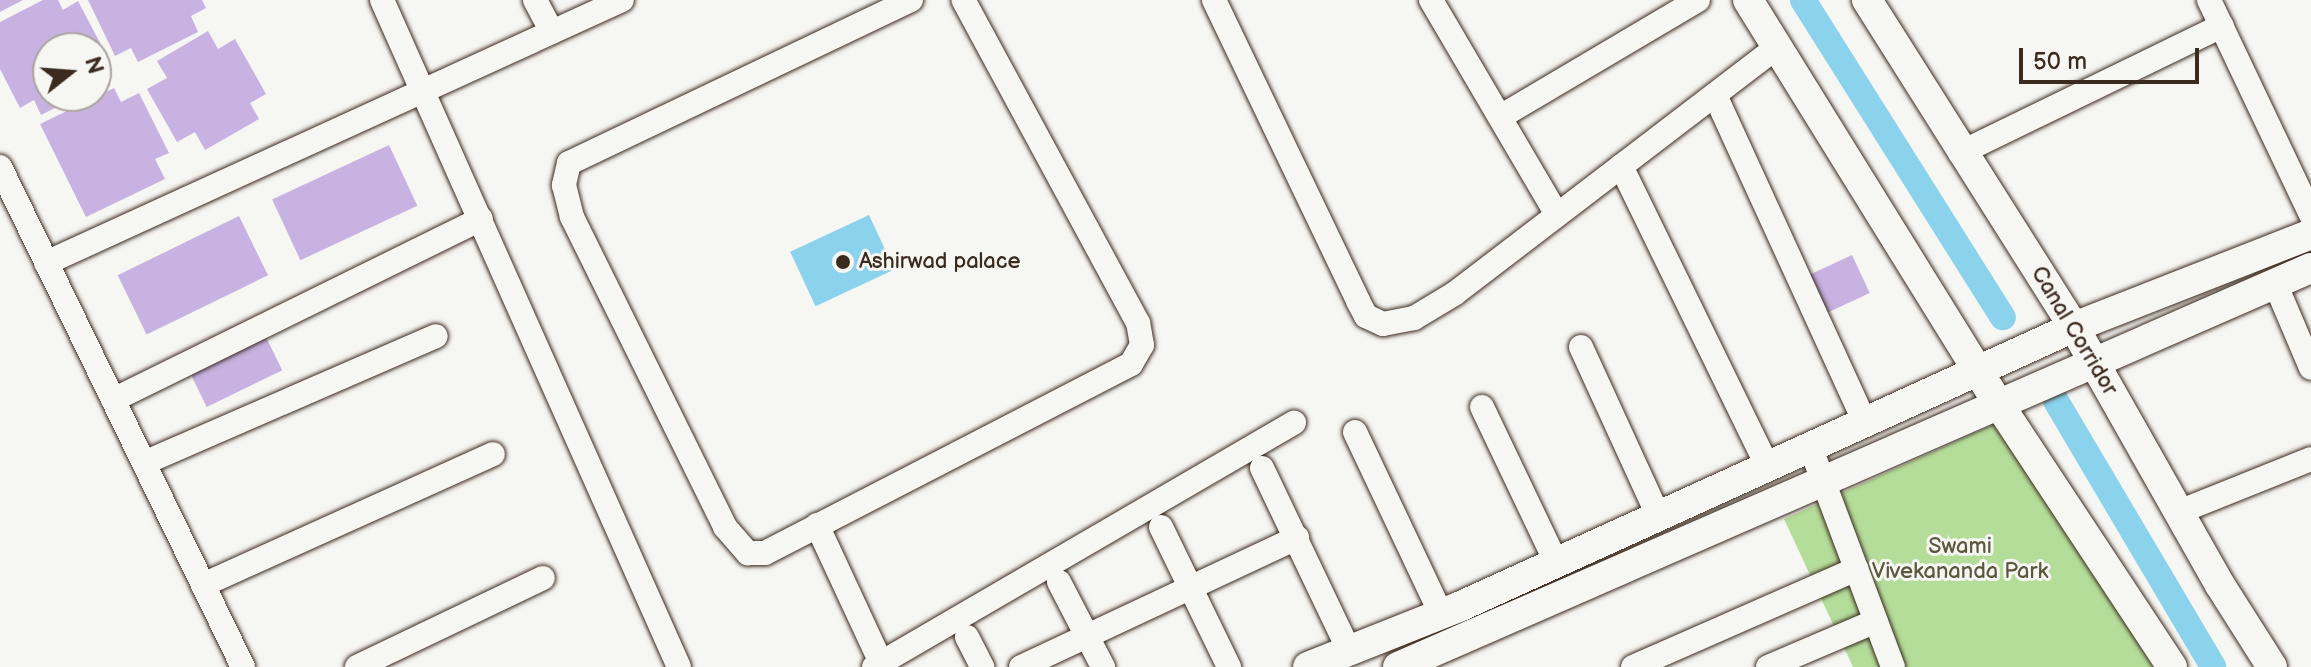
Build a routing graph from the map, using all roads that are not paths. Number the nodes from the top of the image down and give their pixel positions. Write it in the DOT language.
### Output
graph roads {
  1 [pos="382,0"];
  2 [pos="535,0"];
  3 [pos="622,0"];
  4 [pos="911,0"];
  5 [pos="963,0"];
  6 [pos="1214,0"];
  7 [pos="1431,0"];
  8 [pos="1698,0"];
  9 [pos="1748,0"];
  10 [pos="1867,0"];
  11 [pos="2209,0"];
  12 [pos="2222,26"];
  13 [pos="552,32"];
  14 [pos="1777,47"];
  15 [pos="424,91"];
  16 [pos="1715,95"];
  17 [pos="1500,117"];
  18 [pos="1960,153"];
  19 [pos="1621,166"];
  20 [pos="0,167"];
  21 [pos="1557,215"];
  22 [pos="2311,215"];
  23 [pos="481,219"];
  24 [pos="2311,234"];
  25 [pos="46,263"];
  26 [pos="2311,268"];
  27 [pos="2275,283"];
  28 [pos="2074,327"];
  29 [pos="436,336"];
  30 [pos="1581,347"];
  31 [pos="2094,360"];
  32 [pos="2311,368"];
  33 [pos="1978,369"];
  34 [pos="113,400"];
  35 [pos="1998,403"];
  36 [pos="1482,407"];
  37 [pos="1864,421"];
  38 [pos="1294,423"];
  39 [pos="1355,432"];
  40 [pos="1810,446"];
  41 [pos="493,454"];
  42 [pos="2311,459"];
  43 [pos="144,463"];
  44 [pos="1767,465"];
  45 [pos="1262,468"];
  46 [pos="1824,481"];
  47 [pos="2179,512"];
  48 [pos="1658,515"];
  49 [pos="817,525"];
  50 [pos="1161,527"];
  51 [pos="1297,538"];
  52 [pos="1556,562"];
  53 [pos="1856,569"];
  54 [pos="543,578"];
  55 [pos="1059,582"];
  56 [pos="203,585"];
  57 [pos="1191,587"];
  58 [pos="1441,614"];
  59 [pos="1876,621"];
  60 [pos="1087,636"];
  61 [pos="967,637"];
  62 [pos="1349,650"];
  63 [pos="1646,664"];
  64 [pos="879,666"];
  65 [pos="243,667"];
  66 [pos="357,667"];
  67 [pos="679,667"];
  68 [pos="982,667"];
  69 [pos="1021,667"];
  70 [pos="1103,667"];
  71 [pos="1229,667"];
  72 [pos="1308,667"];
  73 [pos="1398,667"];
  74 [pos="1768,667"];
  75 [pos="1893,667"];
  76 [pos="2172,667"];
  77 [pos="2272,667"];
  1 -- 15 [label="street"];
  2 -- 13 [label="street"];
  3 -- 13 [label="street"];
  4 -- 49 [label="street"];
  5 -- 49 [label="street"];
  6 -- 21 [label="street"];
  7 -- 17 [label="street"];
  8 -- 17 [label="street"];
  9 -- 14 [label="street"];
  10 -- 18 [label="street, Canal Corridor"];
  11 -- 12 [label="street"];
  12 -- 18 [label="street"];
  12 -- 22 [label="street"];
  13 -- 15 [label="street"];
  14 -- 16 [label="street"];
  14 -- 33 [label="street"];
  15 -- 23 [label="street"];
  15 -- 25 [label="street"];
  16 -- 19 [label="street"];
  16 -- 37 [label="street"];
  17 -- 21 [label="street"];
  18 -- 28 [label="street, Canal Corridor"];
  19 -- 21 [label="street"];
  19 -- 44 [label="street"];
  20 -- 25 [label="street"];
  23 -- 34 [label="street"];
  23 -- 67 [label="street"];
  24 -- 28 [label="street"];
  25 -- 34 [label="street"];
  26 -- 27 [label="street"];
  27 -- 31 [label="street"];
  27 -- 32 [label="street"];
  28 -- 31 [label="street, Canal Corridor"];
  28 -- 33 [label="street"];
  29 -- 43 [label="street"];
  30 -- 48 [label="street"];
  31 -- 35 [label="street"];
  31 -- 47 [label="street, Canal Corridor"];
  33 -- 35 [label="street"];
  33 -- 37 [label="street"];
  34 -- 43 [label="street"];
  35 -- 46 [label="street"];
  35 -- 76 [label="street"];
  36 -- 52 [label="street"];
  37 -- 40 [label="street"];
  38 -- 64 [label="street"];
  39 -- 58 [label="street"];
  40 -- 44 [label="street"];
  40 -- 46 [label="street"];
  41 -- 56 [label="street"];
  42 -- 47 [label="street"];
  43 -- 56 [label="street"];
  44 -- 48 [label="street"];
  45 -- 51 [label="street"];
  46 -- 53 [label="street"];
  46 -- 73 [label="street"];
  47 -- 77 [label="street, Canal Corridor"];
  48 -- 52 [label="street"];
  49 -- 64 [label="street"];
  50 -- 57 [label="street"];
  51 -- 57 [label="street"];
  51 -- 62 [label="street"];
  52 -- 58 [label="street"];
  53 -- 59 [label="street"];
  53 -- 63 [label="street"];
  54 -- 66 [label="street"];
  55 -- 60 [label="street"];
  56 -- 65 [label="street"];
  57 -- 60 [label="street"];
  57 -- 71 [label="street"];
  58 -- 62 [label="street"];
  59 -- 74 [label="street"];
  59 -- 75 [label="street"];
  60 -- 69 [label="street"];
  60 -- 70 [label="street"];
  61 -- 68 [label="street"];
  62 -- 72 [label="street"];
}
